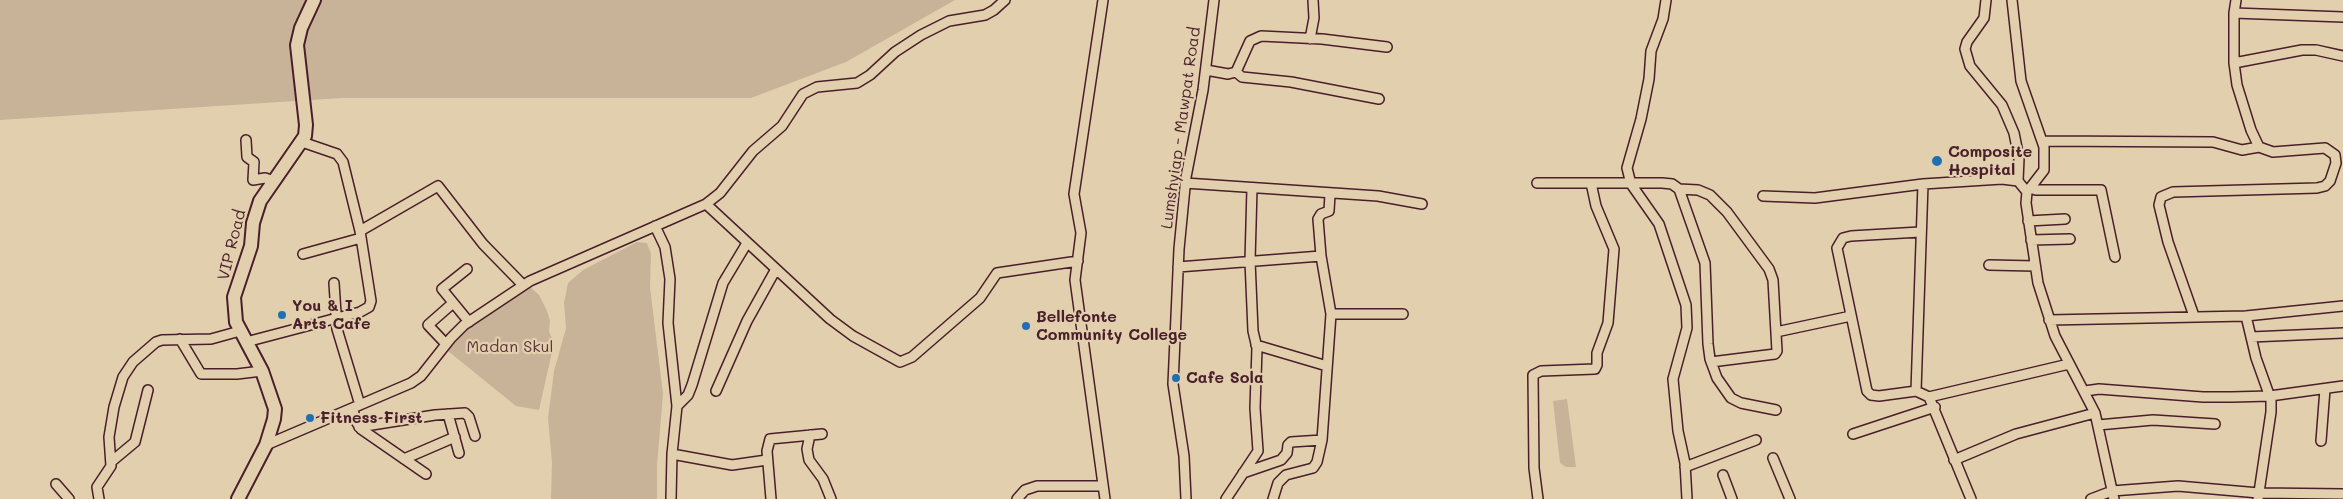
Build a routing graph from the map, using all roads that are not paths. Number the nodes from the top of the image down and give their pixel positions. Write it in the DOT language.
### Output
graph roads {
  1 [pos="314,0"];
  2 [pos="1005,0"];
  3 [pos="1103,0"];
  4 [pos="1214,0"];
  5 [pos="1313,0"];
  6 [pos="1666,0"];
  7 [pos="1986,0"];
  8 [pos="2012,0"];
  9 [pos="2236,0"];
  10 [pos="2234,13"];
  11 [pos="2343,17"];
  12 [pos="1310,39"];
  13 [pos="1387,47"];
  14 [pos="2343,56"];
  15 [pos="2234,63"];
  16 [pos="1206,70"];
  17 [pos="1236,72"];
  18 [pos="1379,99"];
  19 [pos="246,140"];
  20 [pos="302,142"];
  21 [pos="2043,142"];
  22 [pos="2259,147"];
  23 [pos="2339,163"];
  24 [pos="274,181"];
  25 [pos="2018,181"];
  26 [pos="1537,183"];
  27 [pos="1591,183"];
  28 [pos="1185,184"];
  29 [pos="1632,184"];
  30 [pos="1923,184"];
  31 [pos="1252,188"];
  32 [pos="1679,189"];
  33 [pos="2029,190"];
  34 [pos="1330,194"];
  35 [pos="1763,196"];
  36 [pos="706,204"];
  37 [pos="1422,204"];
  38 [pos="2065,219"];
  39 [pos="2028,221"];
  40 [pos="655,226"];
  41 [pos="1920,232"];
  42 [pos="360,234"];
  43 [pos="2070,239"];
  44 [pos="2031,240"];
  45 [pos="747,243"];
  46 [pos="303,254"];
  47 [pos="1321,256"];
  48 [pos="2115,257"];
  49 [pos="1078,261"];
  50 [pos="1250,261"];
  51 [pos="1989,265"];
  52 [pos="2035,266"];
  53 [pos="1178,267"];
  54 [pos="467,269"];
  55 [pos="776,269"];
  56 [pos="334,283"];
  57 [pos="523,285"];
  58 [pos="453,303"];
  59 [pos="2343,306"];
  60 [pos="1331,314"];
  61 [pos="1403,314"];
  62 [pos="1851,316"];
  63 [pos="2194,316"];
  64 [pos="2246,316"];
  65 [pos="335,318"];
  66 [pos="2049,320"];
  67 [pos="469,322"];
  68 [pos="1776,332"];
  69 [pos="2343,333"];
  70 [pos="243,337"];
  71 [pos="2251,338"];
  72 [pos="180,339"];
  73 [pos="446,344"];
  74 [pos="1256,345"];
  75 [pos="1711,362"];
  76 [pos="2069,364"];
  77 [pos="1327,366"];
  78 [pos="262,371"];
  79 [pos="2343,386"];
  80 [pos="2325,389"];
  81 [pos="148,390"];
  82 [pos="1916,391"];
  83 [pos="716,392"];
  84 [pos="2085,392"];
  85 [pos="2270,396"];
  86 [pos="1929,398"];
  87 [pos="677,406"];
  88 [pos="357,407"];
  89 [pos="1935,408"];
  90 [pos="1776,410"];
  91 [pos="2095,413"];
  92 [pos="448,414"];
  93 [pos="2215,424"];
  94 [pos="2098,425"];
  95 [pos="359,427"];
  96 [pos="822,434"];
  97 [pos="1853,434"];
  98 [pos="810,435"];
  99 [pos="474,436"];
  100 [pos="454,437"];
  101 [pos="1322,440"];
  102 [pos="1756,440"];
  103 [pos="2321,441"];
  104 [pos="266,445"];
  105 [pos="459,454"];
  106 [pos="672,454"];
  107 [pos="1773,458"];
  108 [pos="404,459"];
  109 [pos="767,460"];
  110 [pos="1954,460"];
  111 [pos="111,462"];
  112 [pos="1685,467"];
  113 [pos="1243,473"];
  114 [pos="426,474"];
  115 [pos="1723,475"];
  116 [pos="56,484"];
  117 [pos="1103,486"];
  118 [pos="2343,494"];
  119 [pos="2113,495"];
  120 [pos="2259,496"];
  121 [pos="69,499"];
  122 [pos="99,499"];
  123 [pos="238,499"];
  124 [pos="672,499"];
  125 [pos="770,499"];
  126 [pos="832,499"];
  127 [pos="1017,499"];
  128 [pos="1105,499"];
  129 [pos="1186,499"];
  130 [pos="1226,499"];
  131 [pos="1273,499"];
  132 [pos="1538,499"];
  133 [pos="1687,499"];
  134 [pos="1732,499"];
  135 [pos="1790,499"];
  136 [pos="1971,499"];
  137 [pos="2091,499"];
  1 -- 20 [label="street, VIP Road"];
  2 -- 36 [label="street"];
  3 -- 49 [label="street"];
  4 -- 16 [label="street, Lumshyiap - Mawpat Road"];
  5 -- 12 [label="street"];
  6 -- 29 [label="street"];
  7 -- 25 [label="street"];
  8 -- 21 [label="street"];
  9 -- 10 [label="street"];
  10 -- 11 [label="street"];
  10 -- 15 [label="street"];
  12 -- 13 [label="street"];
  12 -- 17 [label="street"];
  14 -- 15 [label="street"];
  15 -- 22 [label="street"];
  16 -- 17 [label="street"];
  16 -- 28 [label="street, Lumshyiap - Mawpat Road"];
  17 -- 18 [label="street"];
  19 -- 24 [label="street"];
  20 -- 24 [label="street, VIP Road"];
  20 -- 42 [label="street"];
  21 -- 22 [label="street"];
  21 -- 33 [label="street"];
  22 -- 23 [label="street"];
  23 -- 63 [label="street"];
  24 -- 70 [label="street, VIP Road"];
  25 -- 30 [label="street"];
  25 -- 33 [label="street"];
  26 -- 27 [label="street"];
  27 -- 29 [label="street"];
  27 -- 132 [label="street"];
  28 -- 31 [label="street"];
  28 -- 53 [label="street, Lumshyiap - Mawpat Road"];
  29 -- 32 [label="street"];
  29 -- 112 [label="street"];
  30 -- 35 [label="street"];
  30 -- 41 [label="street"];
  31 -- 34 [label="street"];
  31 -- 50 [label="street"];
  32 -- 68 [label="street"];
  32 -- 75 [label="street"];
  33 -- 39 [label="street"];
  33 -- 48 [label="street"];
  34 -- 37 [label="street"];
  34 -- 47 [label="street"];
  36 -- 40 [label="street"];
  36 -- 45 [label="street"];
  38 -- 39 [label="street"];
  39 -- 44 [label="street"];
  40 -- 57 [label="street"];
  40 -- 87 [label="street"];
  41 -- 62 [label="street"];
  41 -- 82 [label="street"];
  42 -- 46 [label="street"];
  42 -- 57 [label="street"];
  42 -- 65 [label="street"];
  43 -- 44 [label="street"];
  44 -- 52 [label="street"];
  45 -- 55 [label="street"];
  45 -- 87 [label="street"];
  47 -- 50 [label="street"];
  47 -- 60 [label="street"];
  49 -- 55 [label="street"];
  49 -- 117 [label="street"];
  50 -- 53 [label="street"];
  50 -- 74 [label="street"];
  51 -- 52 [label="street"];
  52 -- 66 [label="street"];
  53 -- 129 [label="street, Lumshyiap - Mawpat Road"];
  54 -- 58 [label="street"];
  55 -- 83 [label="street"];
  56 -- 65 [label="street"];
  57 -- 67 [label="street"];
  58 -- 67 [label="street"];
  58 -- 73 [label="street"];
  59 -- 64 [label="street"];
  60 -- 61 [label="street"];
  60 -- 77 [label="street"];
  62 -- 68 [label="street"];
  62 -- 82 [label="street"];
  63 -- 64 [label="street"];
  63 -- 66 [label="street"];
  64 -- 71 [label="street"];
  65 -- 70 [label="street"];
  65 -- 88 [label="street"];
  66 -- 76 [label="street"];
  67 -- 73 [label="street"];
  68 -- 75 [label="street"];
  69 -- 71 [label="street"];
  70 -- 72 [label="street"];
  70 -- 78 [label="street, VIP Road"];
  71 -- 85 [label="street"];
  72 -- 78 [label="street"];
  72 -- 111 [label="street"];
  73 -- 88 [label="street"];
  74 -- 77 [label="street"];
  74 -- 113 [label="street"];
  75 -- 90 [label="street"];
  76 -- 84 [label="street"];
  76 -- 86 [label="street"];
  77 -- 101 [label="street"];
  78 -- 104 [label="street, VIP Road"];
  79 -- 80 [label="street"];
  80 -- 85 [label="street"];
  80 -- 103 [label="street"];
  81 -- 111 [label="street"];
  82 -- 86 [label="street"];
  84 -- 85 [label="street"];
  84 -- 91 [label="street"];
  85 -- 120 [label="street"];
  86 -- 89 [label="street"];
  87 -- 106 [label="street"];
  88 -- 95 [label="street"];
  88 -- 104 [label="street"];
  89 -- 97 [label="street"];
  89 -- 110 [label="street"];
  91 -- 94 [label="street"];
  91 -- 110 [label="street"];
  92 -- 95 [label="street"];
  92 -- 99 [label="street"];
  92 -- 100 [label="street"];
  93 -- 94 [label="street"];
  94 -- 119 [label="street"];
  95 -- 108 [label="street"];
  96 -- 98 [label="street"];
  98 -- 109 [label="street"];
  98 -- 126 [label="street"];
  100 -- 105 [label="street"];
  100 -- 108 [label="street"];
  101 -- 113 [label="street"];
  101 -- 131 [label="street"];
  102 -- 112 [label="street"];
  104 -- 123 [label="street, VIP Road"];
  106 -- 109 [label="street"];
  106 -- 124 [label="street"];
  107 -- 135 [label="street"];
  108 -- 114 [label="street"];
  109 -- 125 [label="street"];
  110 -- 136 [label="street"];
  111 -- 122 [label="street"];
  112 -- 133 [label="street"];
  113 -- 130 [label="street"];
  115 -- 134 [label="street"];
  116 -- 121 [label="street"];
  117 -- 127 [label="street"];
  117 -- 128 [label="street"];
  118 -- 120 [label="street"];
  119 -- 120 [label="street"];
  119 -- 137 [label="street"];
}
